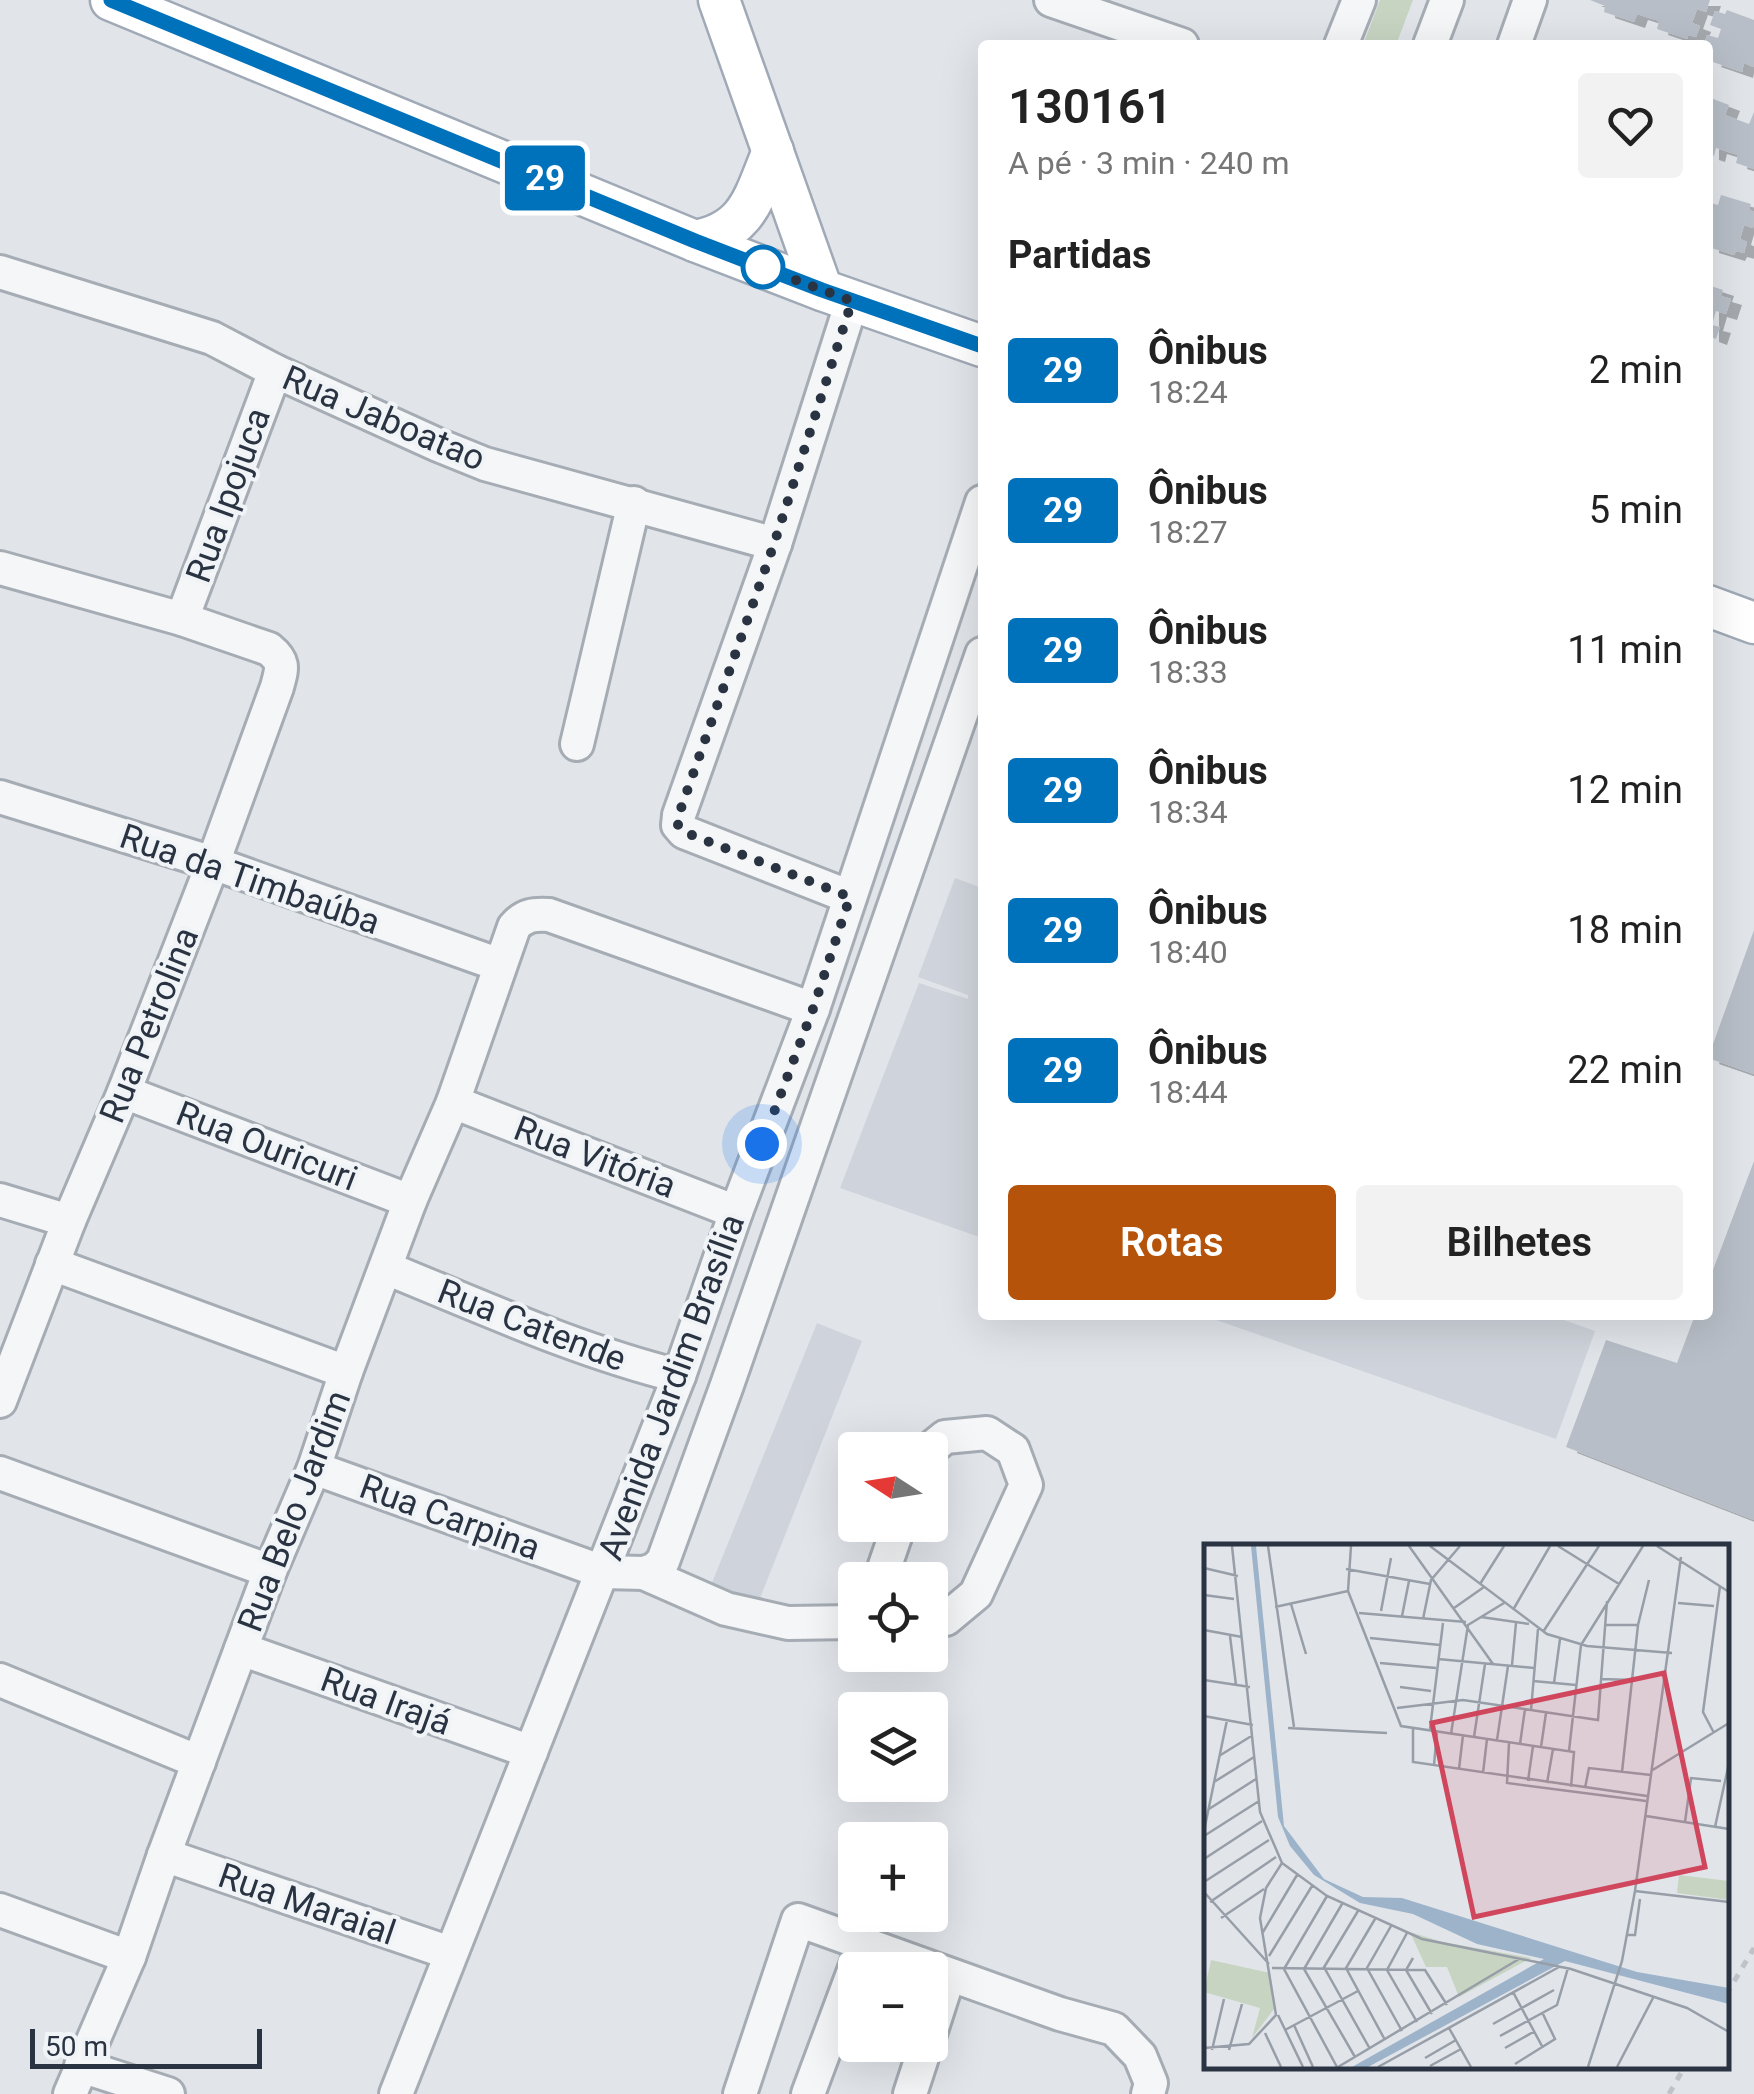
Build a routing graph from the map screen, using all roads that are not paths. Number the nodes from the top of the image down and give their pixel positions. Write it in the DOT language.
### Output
graph roads {
  1 [pos="111,0"];
  2 [pos="719,0"];
  3 [pos="1051,0"];
  4 [pos="1359,0"];
  5 [pos="1447,0"];
  6 [pos="1530,0"];
  7 [pos="1167,40"];
  8 [pos="1343,40"];
  9 [pos="1432,40"];
  10 [pos="1516,40"];
  11 [pos="774,151"];
  12 [pos="695,241"];
  13 [pos="0,272"];
  14 [pos="837,296"];
  15 [pos="978,345"];
  16 [pos="274,371"];
  17 [pos="634,503"];
  18 [pos="978,514"];
  19 [pos="774,544"];
  20 [pos="0,568"];
  21 [pos="1713,608"];
  22 [pos="182,619"];
  23 [pos="1754,623"];
  24 [pos="978,666"];
  25 [pos="577,744"];
  26 [pos="0,797"];
  27 [pos="214,863"];
  28 [pos="850,897"];
  29 [pos="500,965"];
  30 [pos="813,1009"];
  31 [pos="124,1092"];
  32 [pos="453,1102"];
  33 [pos="0,1200"];
  34 [pos="410,1201"];
  35 [pos="736,1212"];
  36 [pos="69,1221"];
  37 [pos="52,1264"];
  38 [pos="386,1268"];
  39 [pos="346,1372"];
  40 [pos="679,1376"];
  41 [pos="0,1401"];
  42 [pos="948,1437"];
  43 [pos="314,1468"];
  44 [pos="0,1473"];
  45 [pos="270,1571"];
  46 [pos="603,1572"];
  47 [pos="644,1574"];
  48 [pos="948,1618"];
  49 [pos="838,1622"];
  50 [pos="242,1649"];
  51 [pos="0,1680"];
  52 [pos="531,1752"];
  53 [pos="199,1762"];
  54 [pos="164,1855"];
  55 [pos="0,1910"];
  56 [pos="864,1944"];
  57 [pos="450,1953"];
  58 [pos="128,1957"];
  59 [pos="950,1974"];
  60 [pos="948,1980"];
  61 [pos="920,2062"];
  62 [pos="75,2080"];
  63 [pos="168,2094"];
  64 [pos="396,2094"];
  65 [pos="740,2094"];
  66 [pos="808,2094"];
  67 [pos="910,2094"];
  68 [pos="1148,2094"];
  1 -- 12 [label="main road"];
  2 -- 11 [label="main road"];
  3 -- 7 [label="street"];
  4 -- 8 [label="street"];
  5 -- 9 [label="street"];
  6 -- 10 [label="street"];
  11 -- 12 [label="main road"];
  11 -- 14 [label="main road"];
  12 -- 14 [label="main road"];
  13 -- 16 [label="street, Rua Jaboatao"];
  14 -- 15 [label="main road"];
  14 -- 19 [label="street"];
  16 -- 17 [label="street, Rua Jaboatao"];
  16 -- 22 [label="street, Rua Ipojuca"];
  17 -- 19 [label="street, Rua Jaboatao"];
  17 -- 25 [label="street"];
  18 -- 28 [label="street, Avenida Jardim Brasília"];
  19 -- 28 [label="street"];
  20 -- 22 [label="street"];
  21 -- 23 [label="main road"];
  22 -- 27 [label="street, Rua Petrolina"];
  24 -- 47 [label="street, Avenida Jardim Brasília"];
  26 -- 27 [label="street, Rua da Timbaúba"];
  27 -- 29 [label="street, Rua da Timbaúba"];
  27 -- 31 [label="street, Rua Petrolina"];
  28 -- 30 [label="street, Avenida Jardim Brasília"];
  29 -- 30 [label="street, Rua Belo Jardim"];
  29 -- 32 [label="street, Rua Belo Jardim"];
  30 -- 35 [label="street, Avenida Jardim Brasília"];
  31 -- 34 [label="street, Rua Ouricuri"];
  31 -- 36 [label="street, Rua Petrolina"];
  32 -- 34 [label="street, Rua Belo Jardim"];
  32 -- 35 [label="street, Rua Vitória"];
  33 -- 36 [label="street"];
  34 -- 38 [label="street, Rua Belo Jardim"];
  35 -- 40 [label="street, Avenida Jardim Brasília"];
  36 -- 37 [label="street, Rua Petrolina"];
  37 -- 39 [label="street"];
  37 -- 41 [label="street, Rua Petrolina"];
  38 -- 39 [label="street, Rua Belo Jardim"];
  38 -- 40 [label="street, Rua Catende"];
  39 -- 43 [label="street, Rua Belo Jardim"];
  40 -- 46 [label="street, Avenida Jardim Brasília"];
  42 -- 48 [label="street"];
  43 -- 45 [label="street, Rua Belo Jardim"];
  43 -- 46 [label="street, Rua Carpina"];
  44 -- 45 [label="street"];
  45 -- 50 [label="street, Rua Belo Jardim"];
  46 -- 47 [label="street, Rua Carpina"];
  46 -- 52 [label="street, Avenida Jardim Brasília"];
  47 -- 49 [label="street"];
  50 -- 52 [label="street, Rua Irajá"];
  50 -- 53 [label="street, Rua Belo Jardim"];
  51 -- 53 [label="street"];
  52 -- 57 [label="street, Avenida Jardim Brasília"];
  53 -- 54 [label="street, Rua Belo Jardim"];
  54 -- 57 [label="street, Rua Maraial"];
  54 -- 58 [label="street, Rua Belo Jardim"];
  55 -- 58 [label="street"];
  56 -- 59 [label="street"];
  56 -- 65 [label="street"];
  56 -- 66 [label="street"];
  57 -- 64 [label="street, Avenida Jardim Brasília"];
  58 -- 62 [label="street, Rua Belo Jardim"];
  59 -- 60 [label="street"];
  59 -- 68 [label="street"];
  61 -- 67 [label="street"];
  62 -- 63 [label="street"];
}
